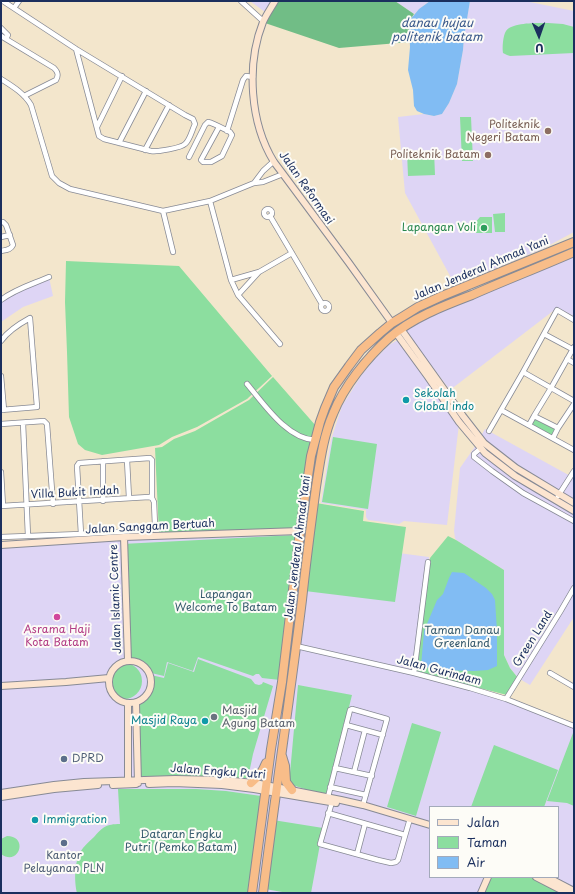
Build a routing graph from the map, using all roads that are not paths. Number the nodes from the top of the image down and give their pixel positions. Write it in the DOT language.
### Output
graph roads {
  1 [pos="3,1"];
  2 [pos="19,1"];
  3 [pos="241,1"];
  4 [pos="275,1"];
  5 [pos="14,8"];
  6 [pos="263,21"];
  7 [pos="1,28"];
  8 [pos="3,37"];
  9 [pos="76,49"];
  10 [pos="122,76"];
  11 [pos="253,77"];
  12 [pos="1,79"];
  13 [pos="146,91"];
  14 [pos="24,96"];
  15 [pos="169,105"];
  16 [pos="97,127"];
  17 [pos="219,127"];
  18 [pos="228,131"];
  19 [pos="120,143"];
  20 [pos="145,150"];
  21 [pos="189,157"];
  22 [pos="274,161"];
  23 [pos="283,174"];
  24 [pos="254,183"];
  25 [pos="210,202"];
  26 [pos="163,211"];
  27 [pos="270,216"];
  28 [pos="1,222"];
  29 [pos="10,235"];
  30 [pos="1,237"];
  31 [pos="574,242"];
  32 [pos="1,251"];
  33 [pos="173,252"];
  34 [pos="574,252"];
  35 [pos="292,253"];
  36 [pos="259,272"];
  37 [pos="49,277"];
  38 [pos="231,280"];
  39 [pos="238,295"];
  40 [pos="1,300"];
  41 [pos="322,304"];
  42 [pos="574,320"];
  43 [pos="392,323"];
  44 [pos="398,331"];
  45 [pos="544,334"];
  46 [pos="1,341"];
  47 [pos="280,344"];
  48 [pos="574,349"];
  49 [pos="567,359"];
  50 [pos="574,363"];
  51 [pos="523,372"];
  52 [pos="1,376"];
  53 [pos="247,384"];
  54 [pos="552,388"];
  55 [pos="574,402"];
  56 [pos="2,410"];
  57 [pos="501,410"];
  58 [pos="534,416"];
  59 [pos="23,423"];
  60 [pos="1,424"];
  61 [pos="529,425"];
  62 [pos="558,428"];
  63 [pos="489,431"];
  64 [pos="553,438"];
  65 [pos="315,440"];
  66 [pos="481,448"];
  67 [pos="574,450"];
  68 [pos="127,460"];
  69 [pos="103,461"];
  70 [pos="574,471"];
  71 [pos="1,472"];
  72 [pos="536,488"];
  73 [pos="529,497"];
  74 [pos="557,497"];
  75 [pos="129,498"];
  76 [pos="151,498"];
  77 [pos="103,501"];
  78 [pos="78,502"];
  79 [pos="574,503"];
  80 [pos="52,504"];
  81 [pos="27,505"];
  82 [pos="2,506"];
  83 [pos="574,511"];
  84 [pos="574,521"];
  85 [pos="300,531"];
  86 [pos="80,534"];
  87 [pos="28,536"];
  88 [pos="1,537"];
  89 [pos="124,537"];
  90 [pos="1,546"];
  91 [pos="428,562"];
  92 [pos="574,588"];
  93 [pos="293,591"];
  94 [pos="303,592"];
  95 [pos="296,646"];
  96 [pos="128,661"];
  97 [pos="414,673"];
  98 [pos="550,673"];
  99 [pos="110,678"];
  100 [pos="1,686"];
  101 [pos="574,686"];
  102 [pos="506,699"];
  103 [pos="136,703"];
  104 [pos="128,704"];
  105 [pos="346,725"];
  106 [pos="574,726"];
  107 [pos="365,730"];
  108 [pos="383,735"];
  109 [pos="281,754"];
  110 [pos="270,755"];
  111 [pos="335,768"];
  112 [pos="354,772"];
  113 [pos="372,776"];
  114 [pos="128,782"];
  115 [pos="138,782"];
  116 [pos="251,783"];
  117 [pos="330,787"];
  118 [pos="265,788"];
  119 [pos="276,790"];
  120 [pos="292,790"];
  121 [pos="1,793"];
  122 [pos="366,795"];
  123 [pos="1,797"];
  124 [pos="330,800"];
  125 [pos="364,805"];
  126 [pos="328,813"];
  127 [pos="409,822"];
  128 [pos="365,824"];
  129 [pos="429,825"];
  130 [pos="429,829"];
  131 [pos="405,835"];
  132 [pos="357,854"];
  133 [pos="488,878"];
  134 [pos="538,878"];
  135 [pos="549,878"];
  136 [pos="574,891"];
  137 [pos="252,893"];
  138 [pos="263,893"];
  139 [pos="481,893"];
  140 [pos="567,893"];
  1 -- 5 [label="street"];
  2 -- 5 [label="street"];
  3 -- 6 [label="street"];
  4 -- 6 [label="main road, Jalan Reformasi"];
  5 -- 9 [label="street"];
  6 -- 11 [label="main road, Jalan Reformasi"];
  7 -- 8 [label="street"];
  8 -- 14 [label="street"];
  9 -- 10 [label="street"];
  9 -- 16 [label="street"];
  10 -- 13 [label="street"];
  10 -- 16 [label="street"];
  11 -- 18 [label="street"];
  11 -- 22 [label="main road, Jalan Reformasi"];
  12 -- 14 [label="street"];
  13 -- 15 [label="street"];
  13 -- 19 [label="street"];
  14 -- 26 [label="street"];
  15 -- 20 [label="street"];
  15 -- 20 [label="street"];
  16 -- 19 [label="street"];
  17 -- 18 [label="street"];
  17 -- 18 [label="street"];
  17 -- 21 [label="street"];
  19 -- 20 [label="street"];
  22 -- 23 [label="main road, Jalan Reformasi"];
  22 -- 24 [label="street"];
  23 -- 24 [label="street"];
  23 -- 43 [label="main road, Jalan Reformasi"];
  24 -- 25 [label="street"];
  25 -- 26 [label="street"];
  25 -- 38 [label="street"];
  26 -- 33 [label="street"];
  27 -- 35 [label="street"];
  28 -- 29 [label="street"];
  29 -- 30 [label="street"];
  29 -- 32 [label="street"];
  31 -- 43 [label="highway, Jalan Jenderal Ahmad Yani"];
  34 -- 44 [label="highway, Jalan Jenderal Ahmad Yani"];
  35 -- 36 [label="street"];
  35 -- 41 [label="street"];
  36 -- 38 [label="street"];
  36 -- 39 [label="street"];
  37 -- 40 [label="street"];
  38 -- 39 [label="street"];
  39 -- 47 [label="street"];
  42 -- 45 [label="street"];
  43 -- 65 [label="highway, Jalan Jenderal Ahmad Yani"];
  44 -- 66 [label="main road"];
  44 -- 74 [label="main road"];
  44 -- 94 [label="highway, Jalan Jenderal Ahmad Yani"];
  45 -- 48 [label="street"];
  45 -- 51 [label="street"];
  46 -- 56 [label="street"];
  48 -- 49 [label="street"];
  49 -- 50 [label="street"];
  49 -- 54 [label="street"];
  51 -- 54 [label="street"];
  51 -- 57 [label="street"];
  52 -- 56 [label="street"];
  53 -- 65 [label="street"];
  54 -- 55 [label="street"];
  54 -- 58 [label="street"];
  55 -- 62 [label="street"];
  57 -- 61 [label="street"];
  57 -- 63 [label="street"];
  58 -- 61 [label="street"];
  58 -- 62 [label="street"];
  59 -- 60 [label="street"];
  59 -- 80 [label="street"];
  59 -- 81 [label="street"];
  61 -- 64 [label="street"];
  62 -- 64 [label="street"];
  64 -- 67 [label="street"];
  65 -- 85 [label="highway, Jalan Jenderal Ahmad Yani"];
  66 -- 72 [label="main road"];
  66 -- 73 [label="street"];
  68 -- 69 [label="street"];
  68 -- 75 [label="street"];
  68 -- 76 [label="street"];
  69 -- 77 [label="street"];
  69 -- 78 [label="street"];
  70 -- 74 [label="street"];
  71 -- 82 [label="street"];
  72 -- 73 [label="street"];
  72 -- 74 [label="main road"];
  73 -- 84 [label="street"];
  74 -- 79 [label="main road"];
  74 -- 83 [label="main road"];
  75 -- 76 [label="street, Villa Bukit Indah"];
  75 -- 77 [label="street, Villa Bukit Indah"];
  76 -- 86 [label="street"];
  77 -- 78 [label="street, Villa Bukit Indah"];
  78 -- 80 [label="street, Villa Bukit Indah"];
  78 -- 86 [label="street"];
  80 -- 81 [label="street, Villa Bukit Indah"];
  81 -- 82 [label="street, Villa Bukit Indah"];
  81 -- 87 [label="street"];
  85 -- 89 [label="main road, Jalan Sanggam Bertuah"];
  85 -- 93 [label="highway, Jalan Jenderal Ahmad Yani"];
  86 -- 87 [label="street"];
  87 -- 88 [label="street"];
  89 -- 90 [label="main road, Jalan Sanggam Bertuah"];
  89 -- 96 [label="main road, Jalan Islamic Centre"];
  91 -- 97 [label="street"];
  92 -- 102 [label="street, Green Land"];
  93 -- 94 [label="highway"];
  93 -- 110 [label="highway, Jalan Jenderal Ahmad Yani"];
  94 -- 95 [label="highway, Jalan Jenderal Ahmad Yani"];
  95 -- 97 [label="street, Jalan Gurindam"];
  95 -- 109 [label="highway, Jalan Jenderal Ahmad Yani"];
  96 -- 99 [label="main road"];
  96 -- 103 [label="main road"];
  97 -- 102 [label="street, Jalan Gurindam"];
  98 -- 101 [label="street"];
  99 -- 100 [label="main road"];
  99 -- 104 [label="main road"];
  102 -- 106 [label="street, Jalan Gurindam"];
  103 -- 104 [label="main road"];
  103 -- 115 [label="main road"];
  104 -- 114 [label="main road"];
  105 -- 107 [label="street"];
  105 -- 108 [label="street"];
  105 -- 111 [label="street"];
  107 -- 108 [label="street"];
  107 -- 112 [label="street"];
  108 -- 113 [label="street"];
  109 -- 119 [label="highway, Jalan Jenderal Ahmad Yani"];
  109 -- 120 [label="highway"];
  110 -- 116 [label="highway"];
  110 -- 118 [label="highway, Jalan Jenderal Ahmad Yani"];
  111 -- 112 [label="street"];
  111 -- 117 [label="street"];
  112 -- 113 [label="street"];
  113 -- 122 [label="street"];
  114 -- 115 [label="main road, Jalan Engku Putri"];
  114 -- 121 [label="main road, Jalan Engku Putri"];
  114 -- 123 [label="main road, Jalan Engku Putri"];
  115 -- 116 [label="main road, Jalan Engku Putri"];
  115 -- 118 [label="main road, Jalan Engku Putri"];
  116 -- 118 [label="main road, Jalan Engku Putri"];
  117 -- 122 [label="street"];
  117 -- 124 [label="street"];
  118 -- 119 [label="main road, Jalan Engku Putri"];
  118 -- 137 [label="highway, Jalan Jenderal Ahmad Yani"];
  119 -- 120 [label="main road, Jalan Engku Putri"];
  119 -- 124 [label="main road, Jalan Engku Putri"];
  119 -- 138 [label="highway, Jalan Jenderal Ahmad Yani"];
  120 -- 124 [label="main road, Jalan Engku Putri"];
  122 -- 125 [label="street"];
  124 -- 125 [label="main road, Jalan Engku Putri"];
  124 -- 126 [label="street"];
  124 -- 127 [label="main road, Jalan Engku Putri"];
  125 -- 129 [label="main road, Jalan Engku Putri"];
  126 -- 128 [label="street"];
  126 -- 132 [label="street"];
  127 -- 130 [label="main road, Jalan Engku Putri"];
  127 -- 131 [label="street"];
  128 -- 131 [label="street"];
  128 -- 132 [label="street"];
  131 -- 132 [label="street"];
  133 -- 139 [label="main road"];
  134 -- 140 [label="main road"];
  135 -- 136 [label="main road"];
}
